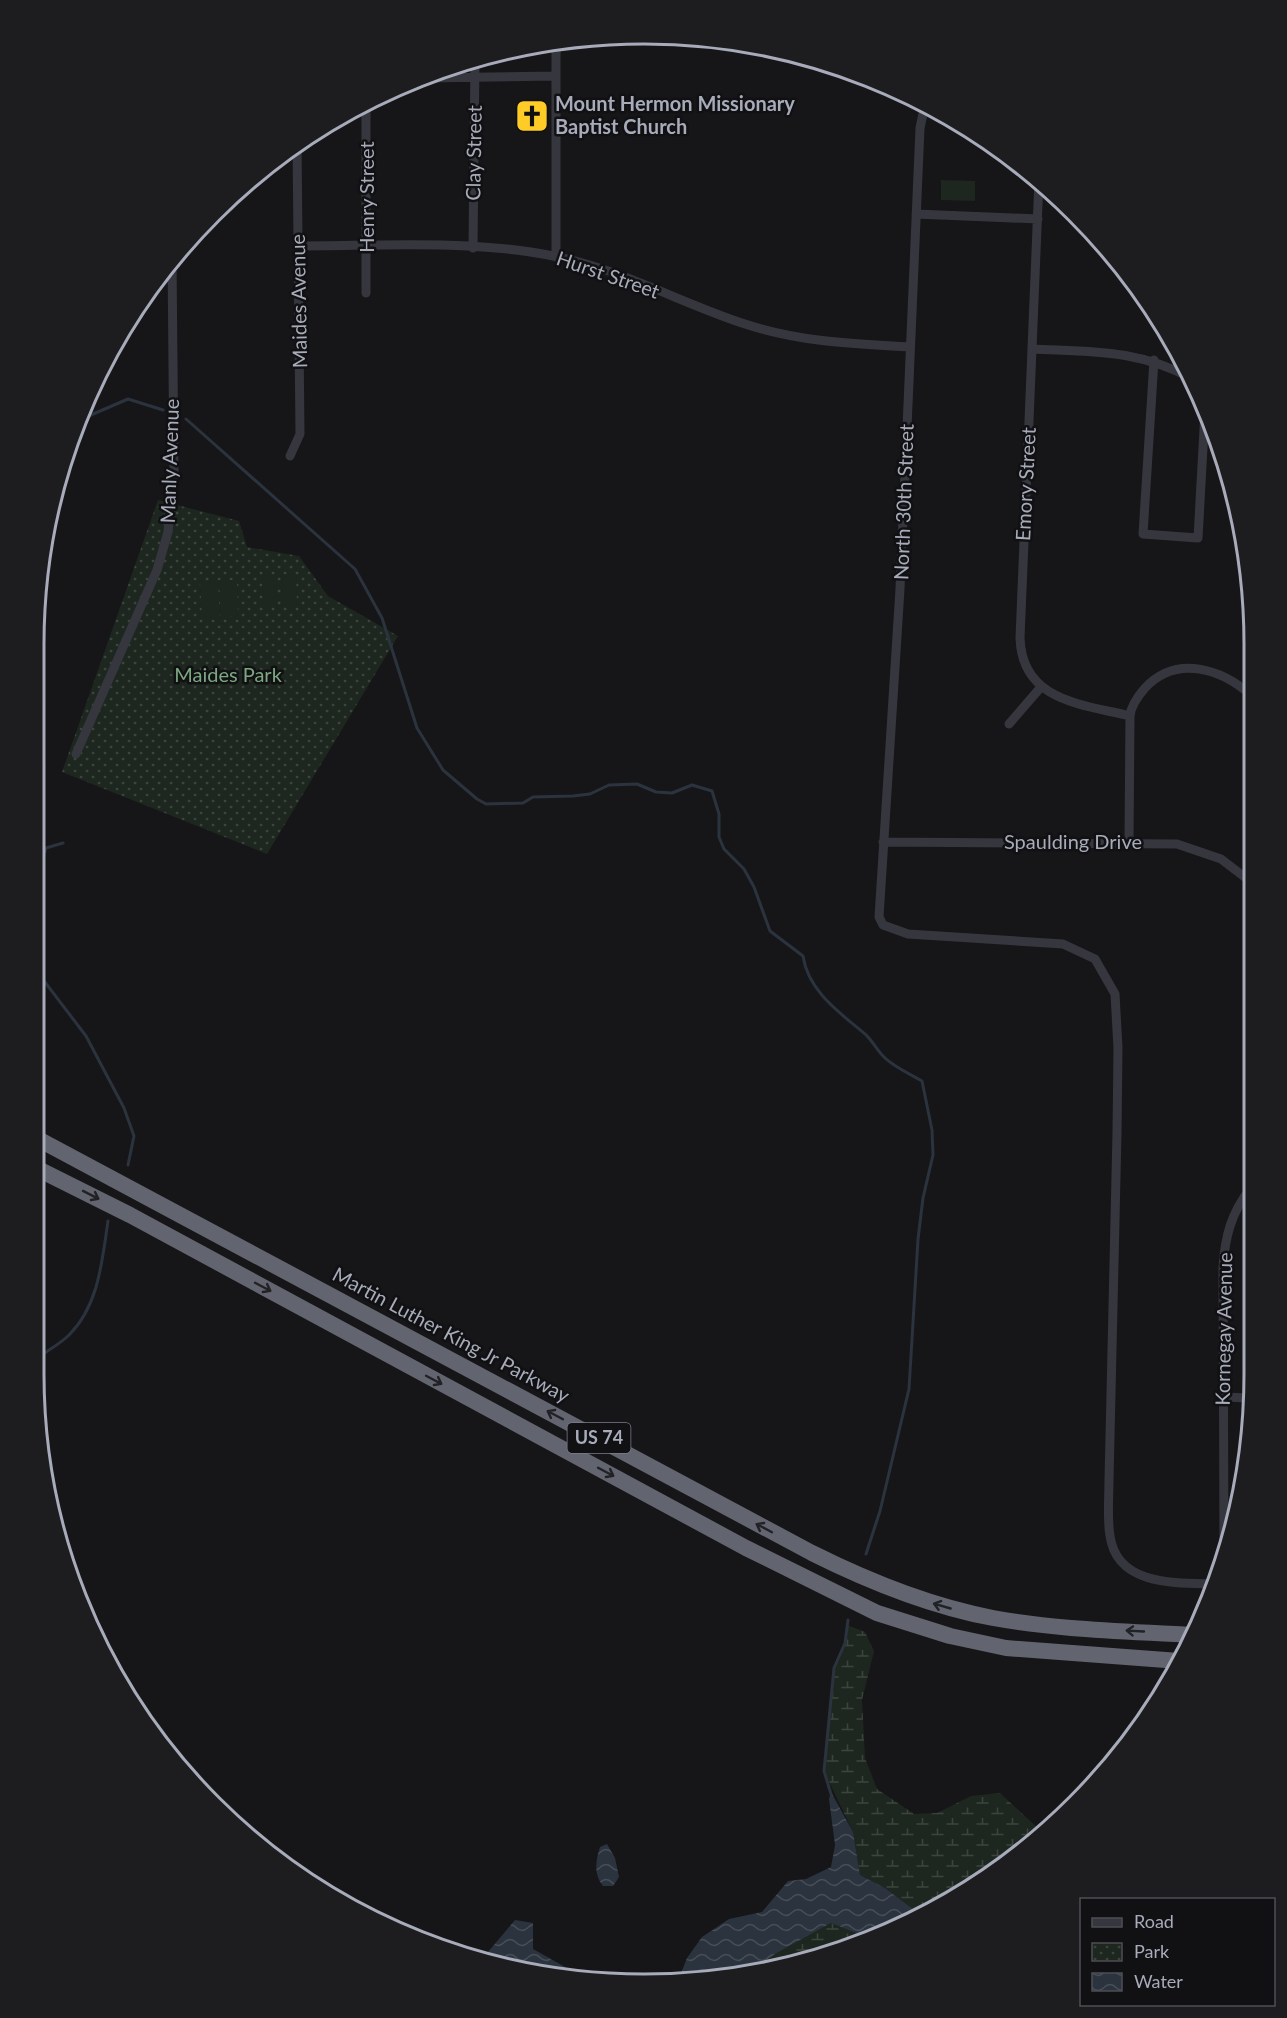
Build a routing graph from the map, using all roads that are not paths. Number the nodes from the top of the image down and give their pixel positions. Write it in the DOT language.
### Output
graph roads {
  1 [pos="556,50"];
  2 [pos="475,68"];
  3 [pos="556,76"];
  4 [pos="475,77"];
  5 [pos="444,78"];
  6 [pos="366,112"];
  7 [pos="923,113"];
  8 [pos="297,154"];
  9 [pos="1039,192"];
  10 [pos="916,214"];
  11 [pos="1038,219"];
  12 [pos="298,246"];
  13 [pos="367,246"];
  14 [pos="473,248"];
  15 [pos="556,257"];
  16 [pos="172,272"];
  17 [pos="366,293"];
  18 [pos="910,347"];
  19 [pos="1032,349"];
  20 [pos="1154,360"];
  21 [pos="1179,372"];
  22 [pos="1204,430"];
  23 [pos="290,456"];
  24 [pos="1041,687"];
  25 [pos="1244,689"];
  26 [pos="1130,716"];
  27 [pos="1009,724"];
  28 [pos="76,754"];
  29 [pos="883,842"];
  30 [pos="1130,842"];
  31 [pos="1244,876"];
  32 [pos="44,1142"];
  33 [pos="44,1172"];
  34 [pos="1244,1198"];
  35 [pos="1223,1396"];
  36 [pos="1243,1398"];
  37 [pos="1224,1526"];
  38 [pos="1206,1584"];
  39 [pos="1184,1634"];
  40 [pos="1171,1660"];
  1 -- 3 [label="street"];
  2 -- 4 [label="street, Clay Street"];
  3 -- 4 [label="street"];
  3 -- 15 [label="street"];
  4 -- 5 [label="street"];
  4 -- 14 [label="street, Clay Street"];
  6 -- 13 [label="street, Henry Street"];
  7 -- 10 [label="street, North 30th Street"];
  8 -- 12 [label="street, Maides Avenue"];
  9 -- 11 [label="street, Emory Street"];
  10 -- 11 [label="street"];
  10 -- 18 [label="street, North 30th Street"];
  11 -- 19 [label="street, Emory Street"];
  12 -- 13 [label="street, Hurst Street"];
  12 -- 23 [label="street, Maides Avenue"];
  13 -- 14 [label="street, Hurst Street"];
  13 -- 17 [label="street, Henry Street"];
  14 -- 15 [label="street, Hurst Street"];
  15 -- 18 [label="street, Hurst Street"];
  16 -- 28 [label="street, Manly Avenue"];
  18 -- 29 [label="street, North 30th Street"];
  19 -- 20 [label="street"];
  19 -- 24 [label="street, Emory Street"];
  20 -- 21 [label="street"];
  20 -- 22 [label="street"];
  24 -- 26 [label="street, Emory Street"];
  24 -- 27 [label="street"];
  25 -- 26 [label="street"];
  26 -- 30 [label="street"];
  29 -- 30 [label="street, Spaulding Drive"];
  29 -- 38 [label="street, North 30th Street"];
  30 -- 31 [label="street, Spaulding Drive"];
  39 -- 32 [label="highway, Martin Luther King Jr Parkway / US 74, one-way"];
  33 -- 40 [label="highway, US 74, one-way"];
  34 -- 35 [label="street, Kornegay Avenue"];
  35 -- 36 [label="street"];
  35 -- 37 [label="street, Kornegay Avenue"];
}
